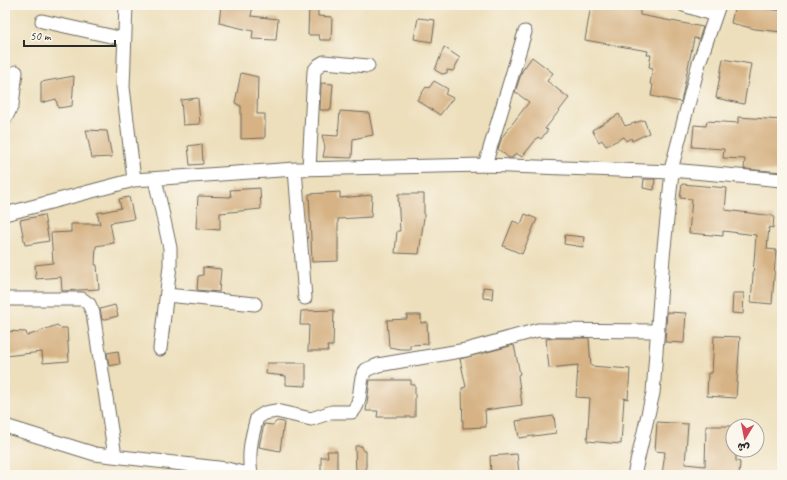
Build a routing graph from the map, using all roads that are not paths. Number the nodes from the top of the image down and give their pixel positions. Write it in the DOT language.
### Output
graph roads {
  1 [pos="126,5"];
  2 [pos="684,5"];
  3 [pos="717,10"];
  4 [pos="42,21"];
  5 [pos="524,32"];
  6 [pos="124,39"];
  7 [pos="368,66"];
  8 [pos="16,72"];
  9 [pos="5,119"];
  10 [pos="485,165"];
  11 [pos="295,169"];
  12 [pos="310,169"];
  13 [pos="672,171"];
  14 [pos="155,179"];
  15 [pos="134,180"];
  16 [pos="782,180"];
  17 [pos="5,214"];
  18 [pos="167,295"];
  19 [pos="305,298"];
  20 [pos="5,299"];
  21 [pos="255,304"];
  22 [pos="658,331"];
  23 [pos="160,349"];
  24 [pos="5,426"];
  25 [pos="115,456"];
  26 [pos="251,475"];
  27 [pos="634,475"];
  1 -- 6 [label="street"];
  2 -- 3 [label="street"];
  3 -- 13 [label="street"];
  4 -- 6 [label="street"];
  5 -- 10 [label="street"];
  6 -- 15 [label="street"];
  7 -- 12 [label="street"];
  8 -- 9 [label="street"];
  10 -- 12 [label="street"];
  10 -- 13 [label="street"];
  11 -- 12 [label="street"];
  11 -- 14 [label="street"];
  11 -- 19 [label="street"];
  13 -- 16 [label="street"];
  13 -- 22 [label="street"];
  14 -- 15 [label="street"];
  14 -- 18 [label="street"];
  15 -- 17 [label="street"];
  18 -- 21 [label="street"];
  18 -- 23 [label="street"];
  20 -- 25 [label="street"];
  22 -- 26 [label="street"];
  22 -- 27 [label="street"];
  24 -- 25 [label="street"];
  25 -- 26 [label="street"];
}
